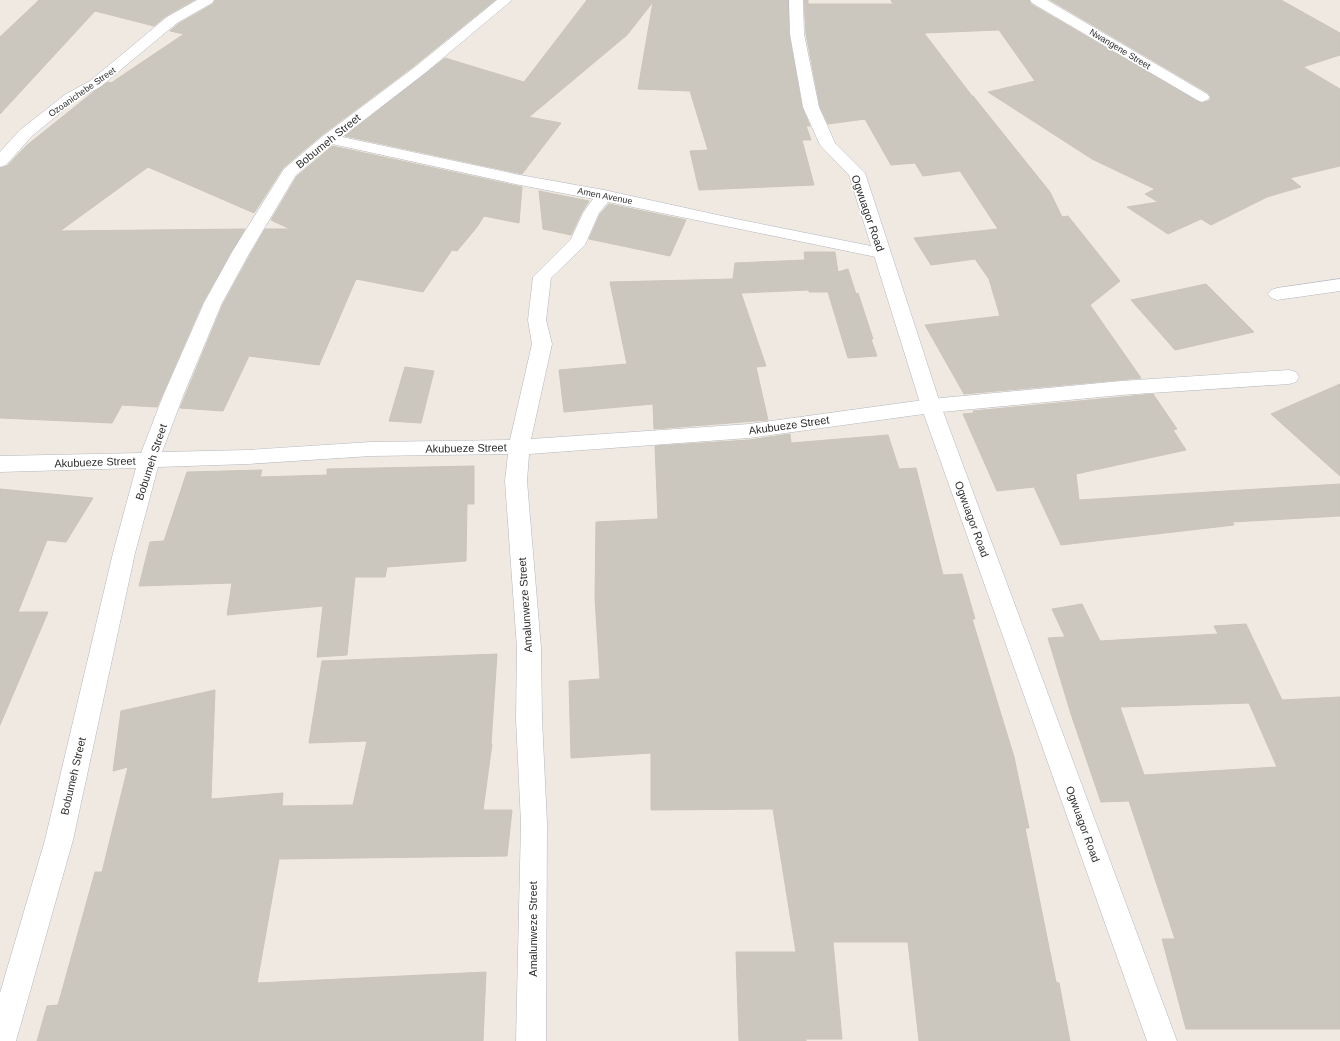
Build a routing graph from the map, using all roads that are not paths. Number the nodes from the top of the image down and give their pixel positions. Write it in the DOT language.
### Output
graph roads {
  1 [pos="207,0"];
  2 [pos="505,0"];
  3 [pos="796,0"];
  4 [pos="1037,0"];
  5 [pos="1202,97"];
  6 [pos="329,138"];
  7 [pos="0,162"];
  8 [pos="604,195"];
  9 [pos="881,253"];
  10 [pos="1340,285"];
  11 [pos="1277,294"];
  12 [pos="1289,377"];
  13 [pos="931,406"];
  14 [pos="519,447"];
  15 [pos="149,460"];
  16 [pos="0,464"];
  17 [pos="1,1041"];
  18 [pos="531,1041"];
  19 [pos="1162,1041"];
  1 -- 7 [label="street, Ozoanichebe Street"];
  2 -- 6 [label="street, Bobumeh Street"];
  3 -- 9 [label="street, Ogwuagor Road"];
  4 -- 5 [label="street, Nwangene Street"];
  6 -- 8 [label="street, Amen Avenue"];
  6 -- 15 [label="street, Bobumeh Street"];
  8 -- 9 [label="street, Amen Avenue"];
  8 -- 14 [label="street, Amalunweze Street"];
  9 -- 13 [label="street, Ogwuagor Road"];
  10 -- 11 [label="street"];
  12 -- 13 [label="street, Akubueze Street"];
  13 -- 14 [label="street, Akubueze Street"];
  13 -- 19 [label="street, Ogwuagor Road"];
  14 -- 15 [label="street, Akubueze Street"];
  14 -- 18 [label="street, Amalunweze Street"];
  15 -- 16 [label="street, Akubueze Street"];
  15 -- 17 [label="street, Bobumeh Street"];
}
